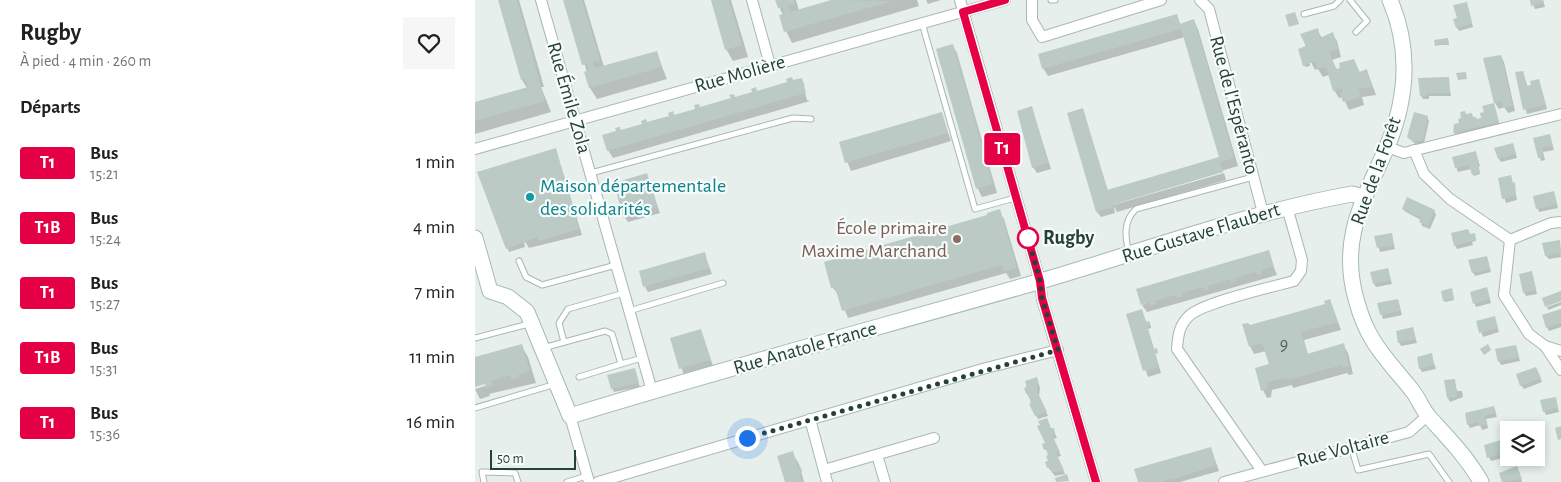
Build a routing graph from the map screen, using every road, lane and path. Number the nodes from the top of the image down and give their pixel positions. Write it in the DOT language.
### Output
graph roads {
  1 [pos="541,0"];
  2 [pos="752,0"];
  3 [pos="960,0"];
  4 [pos="1005,0"];
  5 [pos="1032,0"];
  6 [pos="1051,0"];
  7 [pos="1055,0"];
  8 [pos="1161,0"];
  9 [pos="1200,0"];
  10 [pos="1340,0"];
  11 [pos="1350,0"];
  12 [pos="1390,0"];
  13 [pos="963,12"];
  14 [pos="1304,14"];
  15 [pos="922,23"];
  16 [pos="1356,32"];
  17 [pos="770,65"];
  18 [pos="1561,114"];
  19 [pos="811,119"];
  20 [pos="575,123"];
  21 [pos="1387,147"];
  22 [pos="475,149"];
  23 [pos="1414,150"];
  24 [pos="591,174"];
  25 [pos="1253,177"];
  26 [pos="1363,197"];
  27 [pos="1015,198"];
  28 [pos="1287,207"];
  29 [pos="1263,213"];
  30 [pos="1561,222"];
  31 [pos="475,238"];
  32 [pos="1510,240"];
  33 [pos="1129,254"];
  34 [pos="519,261"];
  35 [pos="616,265"];
  36 [pos="1040,281"];
  37 [pos="723,283"];
  38 [pos="624,293"];
  39 [pos="482,294"];
  40 [pos="629,311"];
  41 [pos="532,323"];
  42 [pos="475,338"];
  43 [pos="564,342"];
  44 [pos="1545,346"];
  45 [pos="542,348"];
  46 [pos="1058,350"];
  47 [pos="1561,351"];
  48 [pos="642,358"];
  49 [pos="621,364"];
  50 [pos="1561,370"];
  51 [pos="579,377"];
  52 [pos="557,384"];
  53 [pos="652,391"];
  54 [pos="475,408"];
  55 [pos="570,416"];
  56 [pos="1427,416"];
  57 [pos="810,419"];
  58 [pos="934,438"];
  59 [pos="1351,446"];
  60 [pos="877,455"];
  61 [pos="824,470"];
  62 [pos="1262,471"];
  63 [pos="482,472"];
  64 [pos="475,473"];
  65 [pos="588,479"];
  66 [pos="484,482"];
  67 [pos="518,482"];
  68 [pos="567,482"];
  69 [pos="598,482"];
  70 [pos="827,482"];
  71 [pos="885,482"];
  72 [pos="1096,482"];
  73 [pos="1224,482"];
  74 [pos="1449,482"];
  75 [pos="1481,482"];
  1 -- 20 [label="street, Rue Émile Zola"];
  2 -- 17 [label="street"];
  3 -- 13 [label="street"];
  4 -- 13 [label="street, Rue Molière"];
  5 -- 8 [label="street"];
  6 -- 7 [label="lane"];
  9 -- 25 [label="street, Rue de l'Espéranto"];
  10 -- 14 [label="lane"];
  11 -- 16 [label="lane"];
  12 -- 21 [label="street, Rue de la Forêt"];
  13 -- 15 [label="street, Rue Molière"];
  13 -- 27 [label="street"];
  15 -- 17 [label="street, Rue Molière"];
  15 -- 27 [label="lane"];
  17 -- 20 [label="street, Rue Molière"];
  18 -- 23 [label="street"];
  19 -- 24 [label="lane"];
  20 -- 22 [label="street, Rue Molière"];
  20 -- 24 [label="street, Rue Émile Zola"];
  21 -- 23 [label="street"];
  21 -- 26 [label="street, Rue de la Forêt"];
  23 -- 32 [label="street"];
  24 -- 35 [label="street, Rue Émile Zola"];
  25 -- 29 [label="street, Rue de l'Espéranto"];
  25 -- 33 [label="lane"];
  26 -- 28 [label="street, Rue Gustave Flaubert"];
  26 -- 56 [label="street, Rue de la Forêt"];
  27 -- 36 [label="street"];
  28 -- 29 [label="street, Rue Gustave Flaubert"];
  28 -- 62 [label="street"];
  29 -- 33 [label="street, Rue Gustave Flaubert"];
  30 -- 32 [label="street"];
  31 -- 39 [label="street"];
  32 -- 44 [label="street"];
  33 -- 36 [label="street, Rue Gustave Flaubert"];
  34 -- 35 [label="lane"];
  35 -- 38 [label="street, Rue Émile Zola"];
  36 -- 46 [label="street"];
  36 -- 53 [label="street, Rue Anatole France"];
  37 -- 40 [label="lane"];
  38 -- 40 [label="street, Rue Émile Zola"];
  38 -- 43 [label="lane"];
  39 -- 41 [label="street"];
  40 -- 48 [label="street, Rue Émile Zola"];
  41 -- 42 [label="lane"];
  41 -- 45 [label="street"];
  43 -- 45 [label="lane"];
  43 -- 49 [label="lane"];
  44 -- 47 [label="street"];
  44 -- 50 [label="street"];
  45 -- 52 [label="street"];
  46 -- 57 [label="street"];
  46 -- 72 [label="street"];
  48 -- 49 [label="lane"];
  48 -- 53 [label="street, Rue Émile Zola"];
  49 -- 51 [label="lane"];
  52 -- 54 [label="lane"];
  52 -- 55 [label="street"];
  53 -- 55 [label="street, Rue Anatole France"];
  55 -- 65 [label="street"];
  56 -- 59 [label="street, Rue Voltaire"];
  56 -- 75 [label="street, Rue de la Forêt"];
  57 -- 61 [label="street"];
  57 -- 69 [label="street"];
  58 -- 60 [label="street"];
  59 -- 62 [label="street, Rue Voltaire"];
  59 -- 74 [label="lane"];
  60 -- 61 [label="street"];
  60 -- 71 [label="street"];
  61 -- 70 [label="street"];
  62 -- 73 [label="street, Rue Voltaire"];
  63 -- 64 [label="lane"];
  63 -- 66 [label="lane"];
  63 -- 67 [label="lane"];
  65 -- 68 [label="lane"];
}
